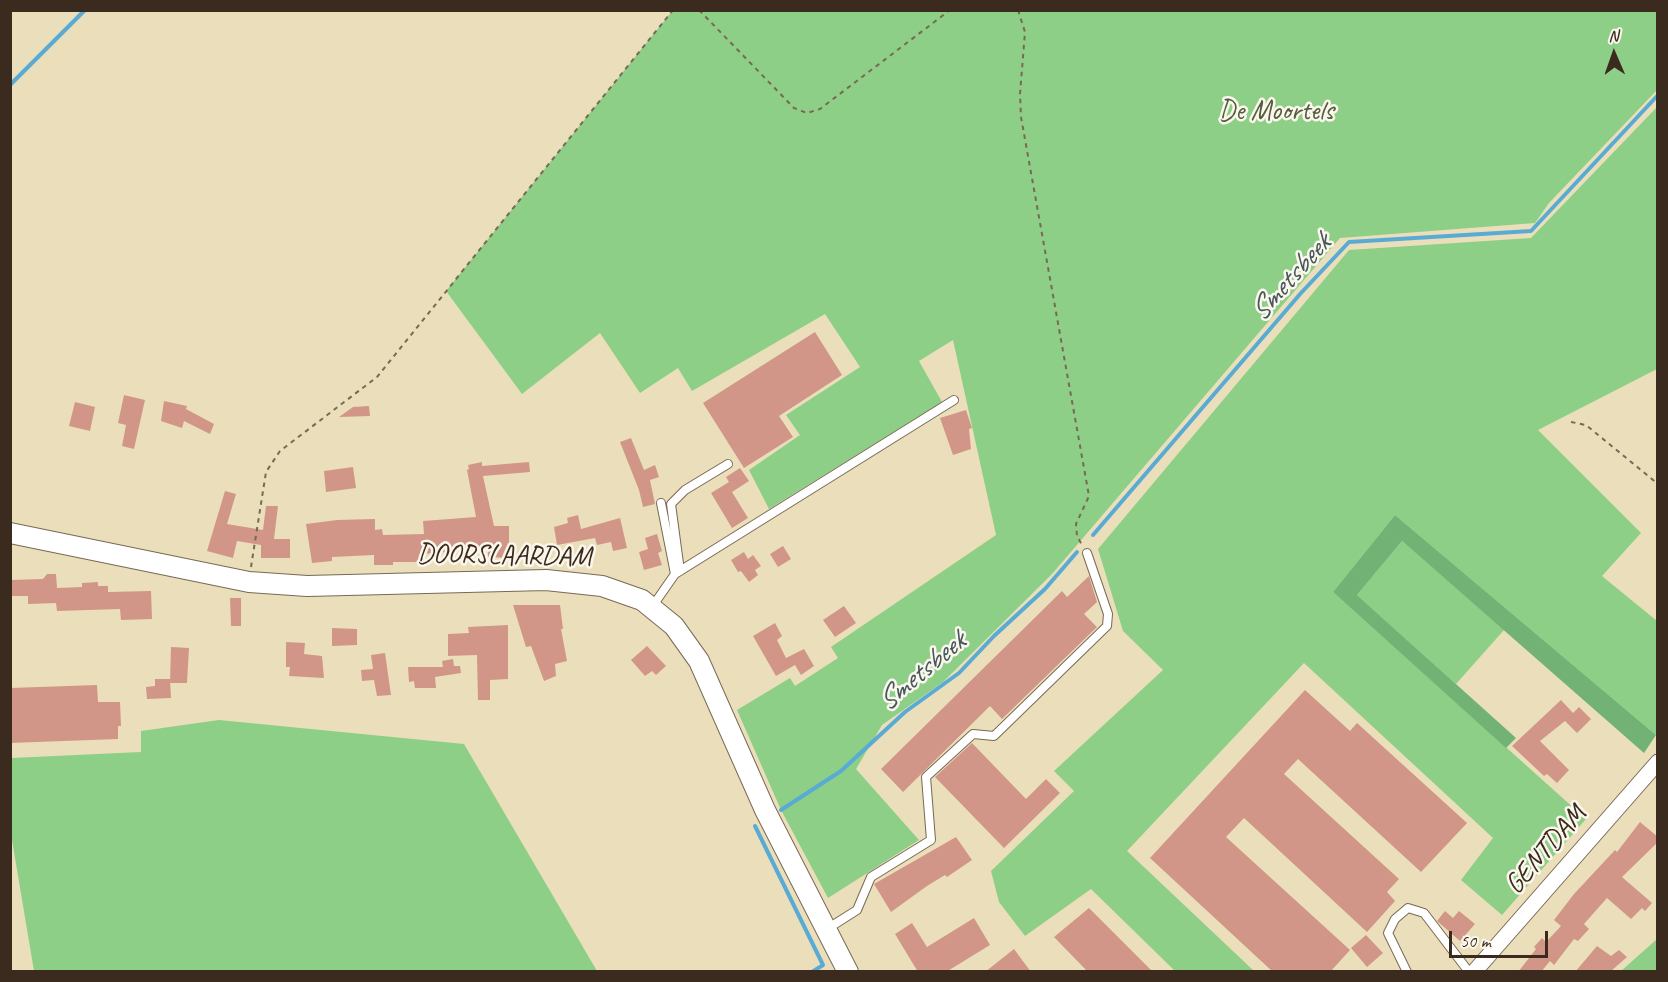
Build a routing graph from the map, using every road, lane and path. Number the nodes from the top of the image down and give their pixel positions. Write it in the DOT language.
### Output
graph roads {
  1 [pos="673,10"];
  2 [pos="699,10"];
  3 [pos="950,10"];
  4 [pos="1018,10"];
  5 [pos="954,400"];
  6 [pos="1571,422"];
  7 [pos="728,464"];
  8 [pos="1658,484"];
  9 [pos="661,503"];
  10 [pos="10,533"];
  11 [pos="1087,553"];
  12 [pos="677,573"];
  13 [pos="249,582"];
  14 [pos="652,607"];
  15 [pos="1658,762"];
  16 [pos="826,930"];
  17 [pos="848,972"];
  18 [pos="1407,972"];
  19 [pos="1469,972"];
  20 [pos="1474,972"];
  1 -- 13 [label="path"];
  2 -- 3 [label="path"];
  4 -- 11 [label="path"];
  5 -- 12 [label="lane"];
  6 -- 8 [label="path"];
  7 -- 12 [label="lane"];
  9 -- 12 [label="lane"];
  10 -- 13 [label="street, DOORSLAARDAM"];
  11 -- 16 [label="lane"];
  12 -- 14 [label="lane"];
  13 -- 14 [label="street, DOORSLAARDAM"];
  14 -- 16 [label="street, DOORSLAARDAM"];
  15 -- 20 [label="street, GENTDAM"];
  16 -- 17 [label="street, DOORSLAARDAM"];
  18 -- 19 [label="lane"];
}
